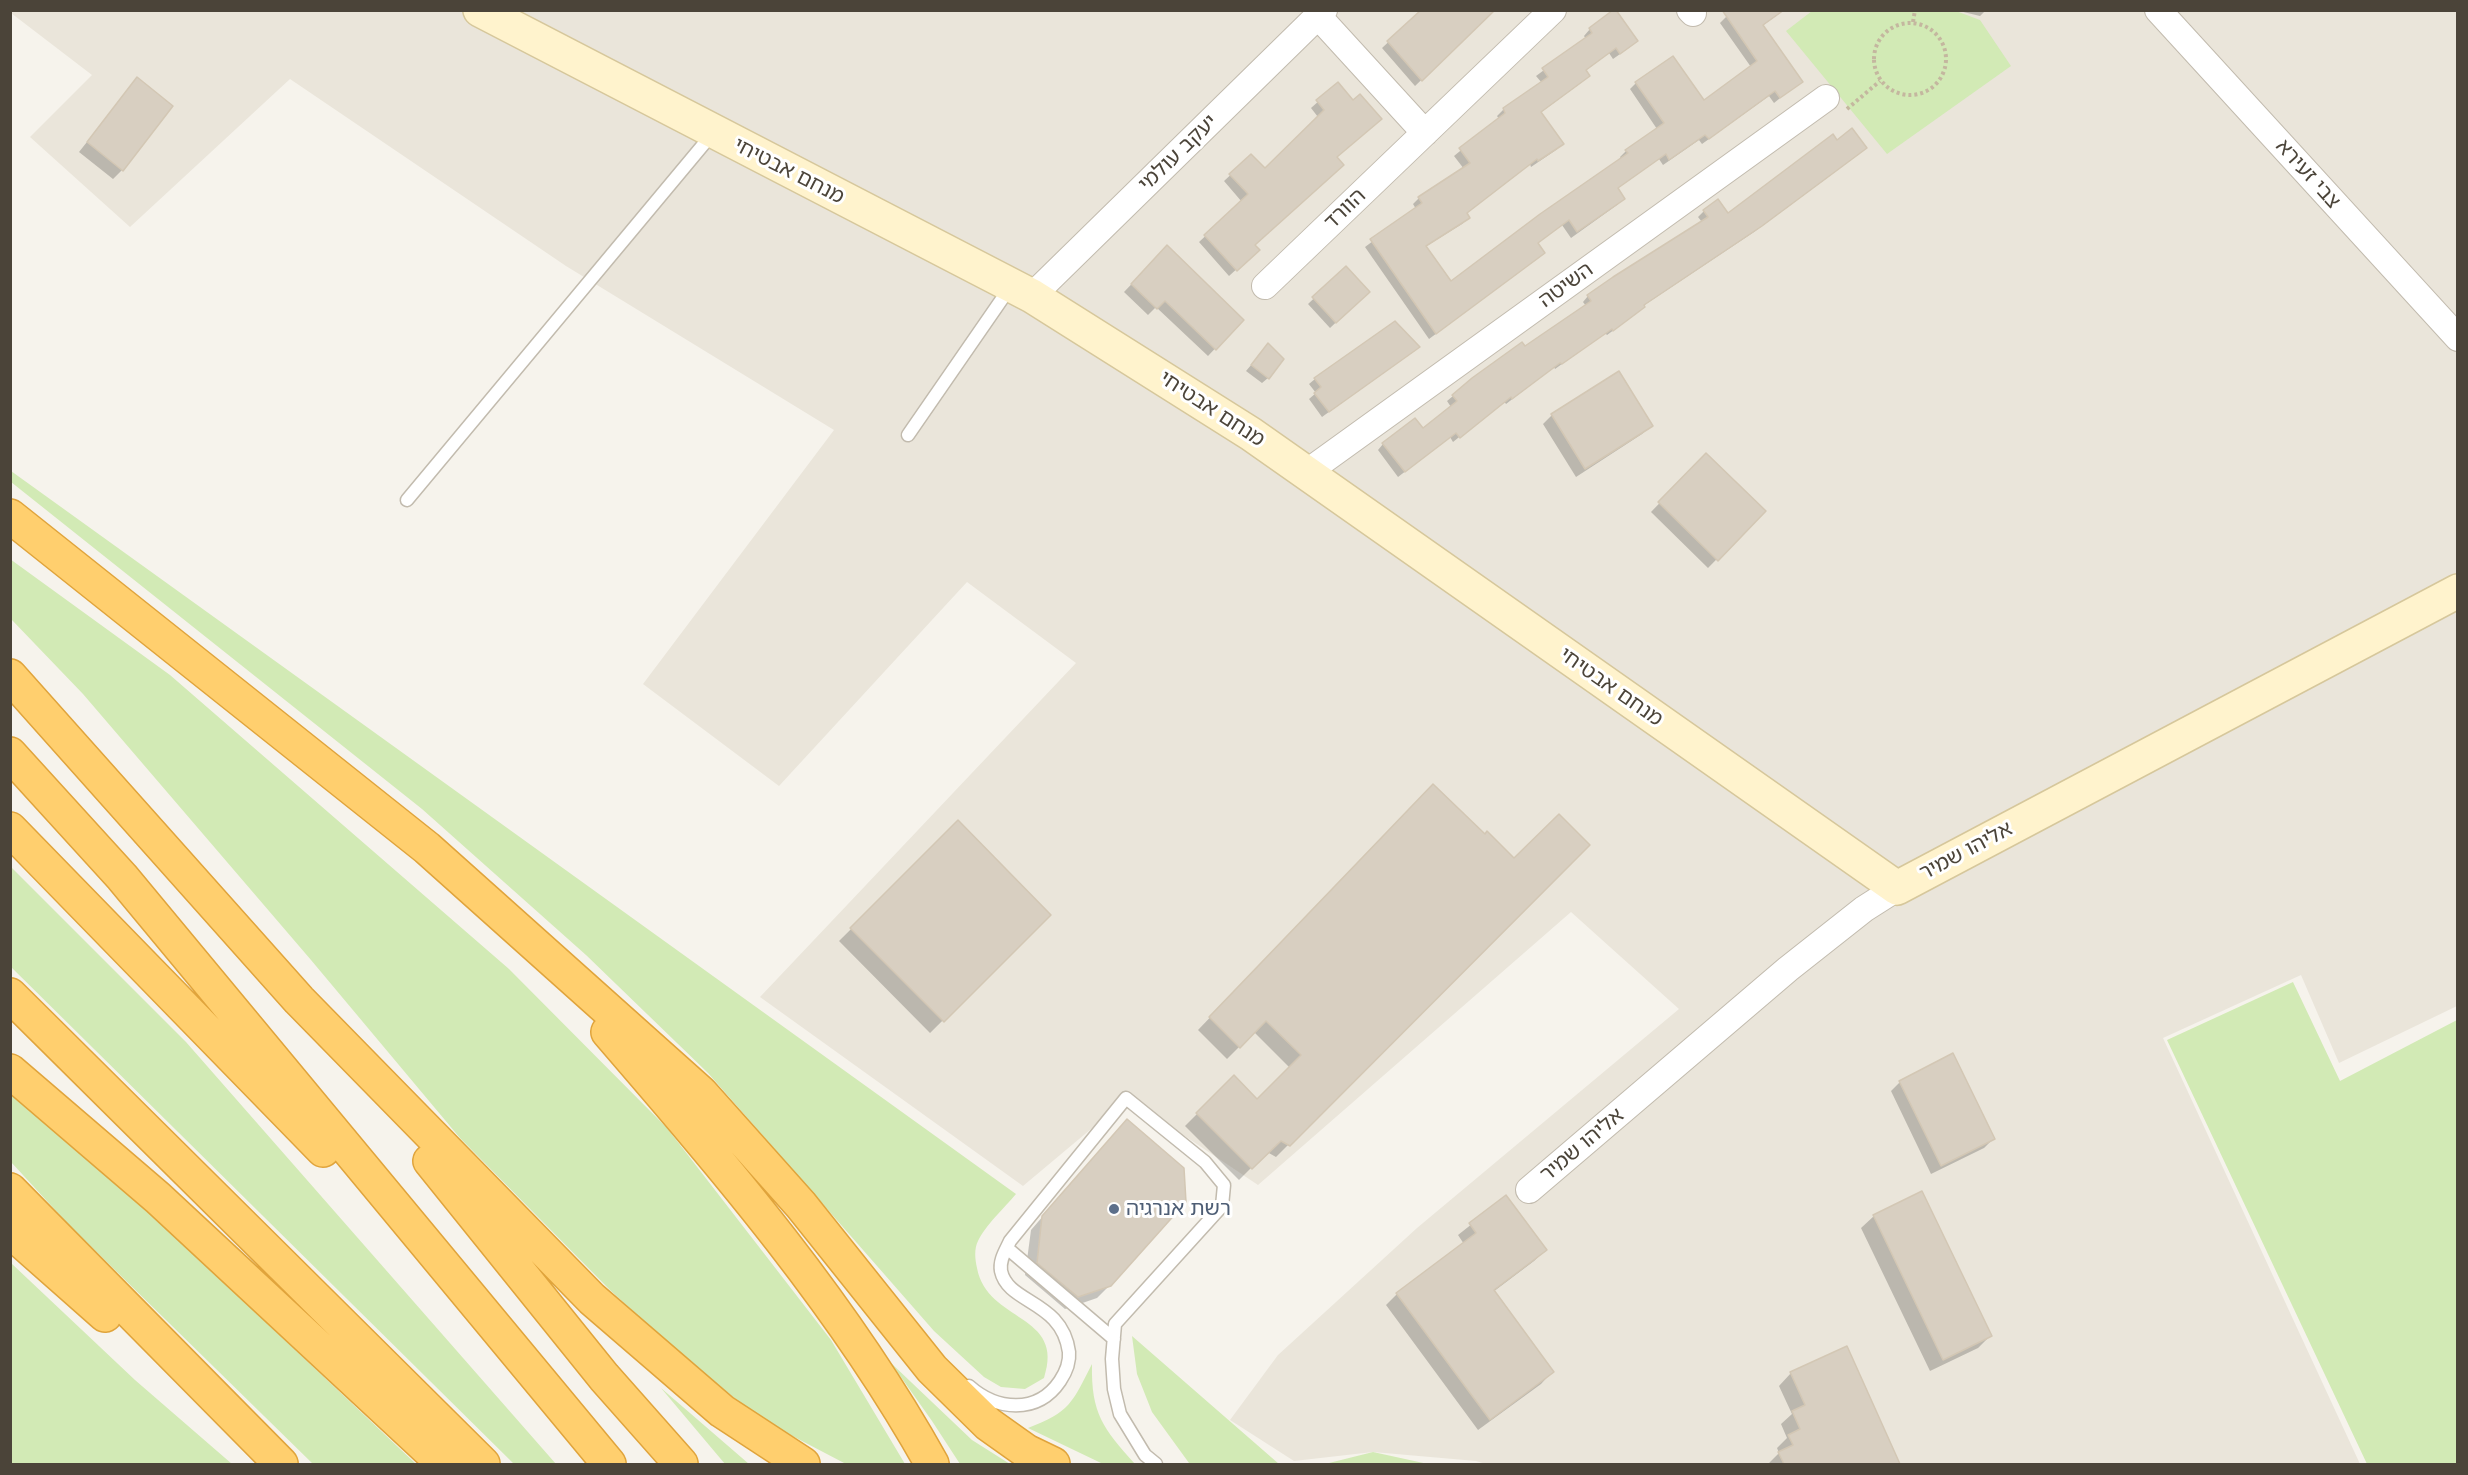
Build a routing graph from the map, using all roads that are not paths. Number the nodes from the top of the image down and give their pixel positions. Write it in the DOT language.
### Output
graph roads {
  1 [pos="480,10"];
  2 [pos="1553,10"];
  3 [pos="2158,10"];
  4 [pos="1321,13"];
  5 [pos="1826,98"];
  6 [pos="714,132"];
  7 [pos="1425,133"];
  8 [pos="1265,286"];
  9 [pos="1022,291"];
  10 [pos="2457,338"];
  11 [pos="908,435"];
  12 [pos="1306,473"];
  13 [pos="407,500"];
  14 [pos="10,516"];
  15 [pos="10,529"];
  16 [pos="2457,591"];
  17 [pos="188,659"];
  18 [pos="10,676"];
  19 [pos="10,754"];
  20 [pos="10,829"];
  21 [pos="1897,888"];
  22 [pos="489,903"];
  23 [pos="10,995"];
  24 [pos="299,1000"];
  25 [pos="10,1071"];
  26 [pos="10,1190"];
  27 [pos="1529,1190"];
  28 [pos="10,1231"];
  29 [pos="1007,1248"];
  30 [pos="876,1297"];
  31 [pos="501,1334"];
  32 [pos="1114,1339"];
  33 [pos="926,1454"];
  34 [pos="271,1464"];
  35 [pos="281,1464"];
  36 [pos="444,1464"];
  37 [pos="483,1464"];
  38 [pos="609,1464"];
  39 [pos="681,1464"];
  40 [pos="803,1464"];
  41 [pos="1053,1464"];
  42 [pos="1156,1464"];
  1 -- 6 [label="street, מנחם אבטיחי"];
  2 -- 7 [label="street, הוורד"];
  3 -- 10 [label="street, צבי זעירא"];
  4 -- 7 [label="street"];
  4 -- 9 [label="street, יעקב עולמי"];
  5 -- 12 [label="street, השיטה"];
  6 -- 9 [label="street, מנחם אבטיחי"];
  6 -- 13 [label="lane"];
  7 -- 8 [label="street, הוורד"];
  9 -- 11 [label="lane"];
  9 -- 12 [label="street, מנחם אבטיחי"];
  12 -- 21 [label="street, מנחם אבטיחי"];
  14 -- 17 [label="highway"];
  15 -- 17 [label="highway"];
  16 -- 21 [label="street, אליהו שמיר"];
  17 -- 22 [label="highway"];
  18 -- 24 [label="highway"];
  19 -- 31 [label="highway"];
  20 -- 31 [label="highway"];
  21 -- 27 [label="street, אליהו שמיר"];
  22 -- 30 [label="highway"];
  22 -- 33 [label="highway"];
  23 -- 37 [label="highway"];
  24 -- 39 [label="highway"];
  24 -- 40 [label="highway"];
  25 -- 36 [label="highway"];
  26 -- 35 [label="highway"];
  28 -- 34 [label="highway"];
  29 -- 30 [label="lane"];
  29 -- 32 [label="lane"];
  29 -- 32 [label="lane"];
  30 -- 41 [label="highway"];
  31 -- 38 [label="highway"];
  32 -- 42 [label="lane"];
}
